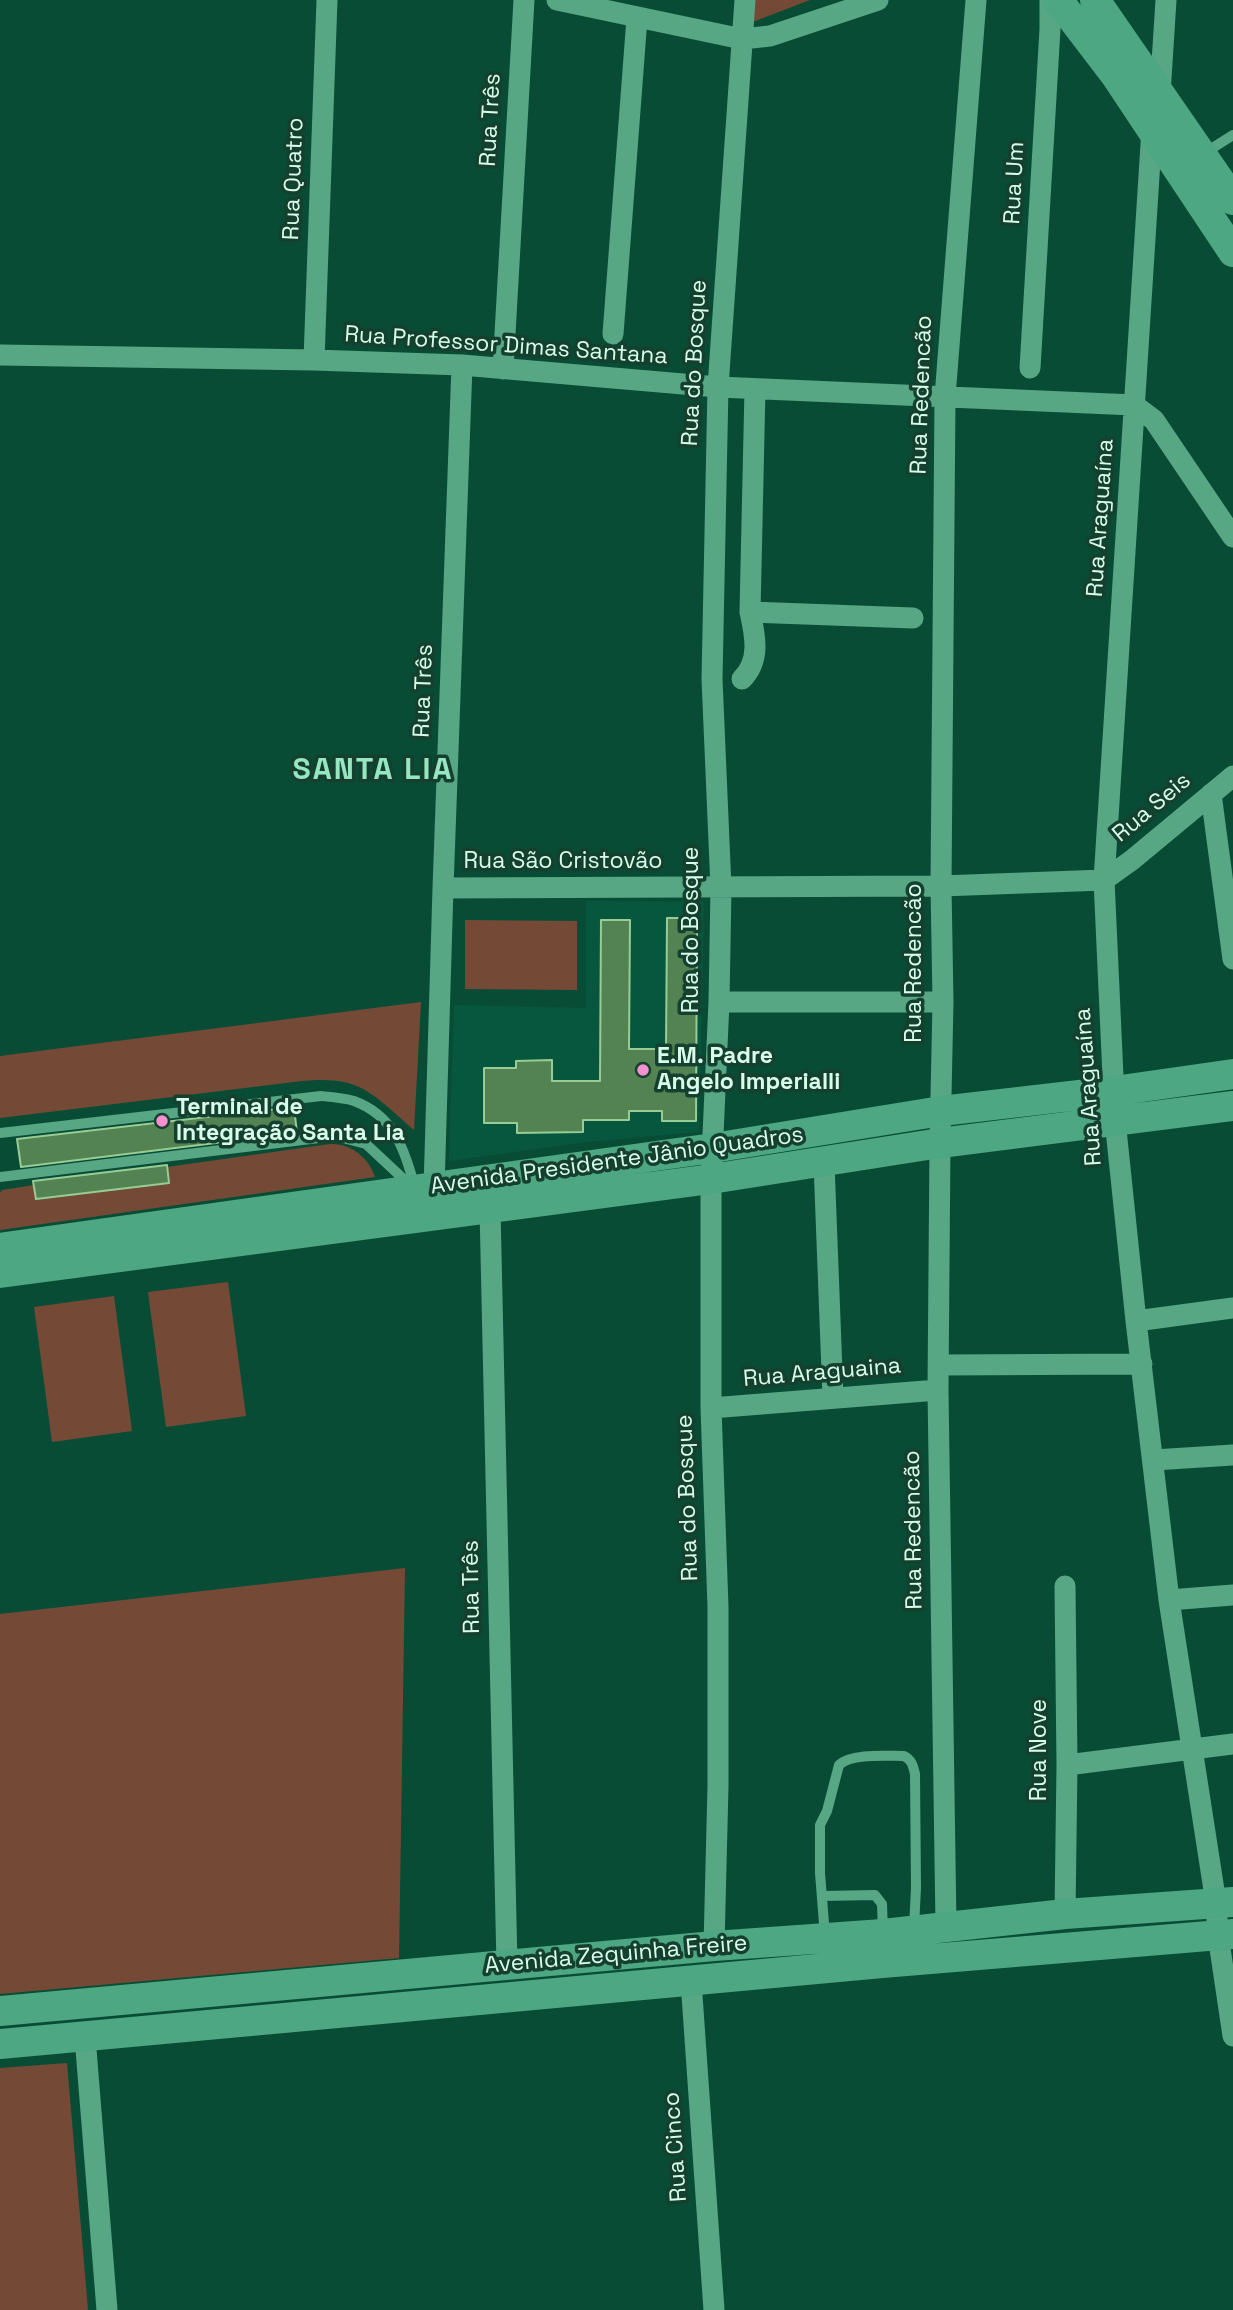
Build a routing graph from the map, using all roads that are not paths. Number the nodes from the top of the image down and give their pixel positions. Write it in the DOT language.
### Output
graph roads {
  1 [pos="327,0"];
  2 [pos="524,0"];
  3 [pos="557,0"];
  4 [pos="745,0"];
  5 [pos="878,0"];
  6 [pos="976,0"];
  7 [pos="1050,0"];
  8 [pos="1058,0"];
  9 [pos="1095,0"];
  10 [pos="1166,0"];
  11 [pos="637,18"];
  12 [pos="742,38"];
  13 [pos="1160,94"];
  14 [pos="1152,129"];
  15 [pos="1233,135"];
  16 [pos="1190,153"];
  17 [pos="1233,198"];
  18 [pos="1233,252"];
  19 [pos="613,334"];
  20 [pos="0,355"];
  21 [pos="314,360"];
  22 [pos="462,365"];
  23 [pos="1030,368"];
  24 [pos="503,369"];
  25 [pos="718,387"];
  26 [pos="755,389"];
  27 [pos="945,397"];
  28 [pos="1134,405"];
  29 [pos="1233,537"];
  30 [pos="750,612"];
  31 [pos="913,618"];
  32 [pos="742,679"];
  33 [pos="1233,776"];
  34 [pos="1211,794"];
  35 [pos="1104,880"];
  36 [pos="941,886"];
  37 [pos="443,888"];
  38 [pos="720,888"];
  39 [pos="1233,959"];
  40 [pos="719,1002"];
  41 [pos="943,1002"];
  42 [pos="1233,1074"];
  43 [pos="1115,1106"];
  44 [pos="1233,1107"];
  45 [pos="941,1111"];
  46 [pos="0,1133"];
  47 [pos="940,1143"];
  48 [pos="713,1148"];
  49 [pos="824,1163"];
  50 [pos="0,1177"];
  51 [pos="711,1179"];
  52 [pos="425,1189"];
  53 [pos="489,1209"];
  54 [pos="405,1220"];
  55 [pos="0,1248"];
  56 [pos="0,1273"];
  57 [pos="1233,1308"];
  58 [pos="1136,1321"];
  59 [pos="1142,1364"];
  60 [pos="939,1365"];
  61 [pos="938,1390"];
  62 [pos="833,1398"];
  63 [pos="710,1408"];
  64 [pos="1233,1455"];
  65 [pos="1154,1460"];
  66 [pos="1065,1586"];
  67 [pos="1233,1595"];
  68 [pos="1169,1601"];
  69 [pos="1233,1744"];
  70 [pos="1192,1747"];
  71 [pos="1067,1765"];
  72 [pos="822,1896"];
  73 [pos="1225,1902"];
  74 [pos="1065,1914"];
  75 [pos="946,1926"];
  76 [pos="914,1930"];
  77 [pos="883,1934"];
  78 [pos="1226,1934"];
  79 [pos="825,1938"];
  80 [pos="714,1946"];
  81 [pos="882,1963"];
  82 [pos="507,1965"];
  83 [pos="691,1981"];
  84 [pos="0,2011"];
  85 [pos="1233,2036"];
  86 [pos="85,2037"];
  87 [pos="0,2044"];
  88 [pos="107,2310"];
  89 [pos="714,2310"];
  1 -- 21 [label="street, Rua Quatro"];
  2 -- 24 [label="street, Rua Três"];
  3 -- 11 [label="street"];
  4 -- 12 [label="street, Rua do Bosque"];
  5 -- 12 [label="street"];
  6 -- 27 [label="street, Rua Redencão"];
  7 -- 23 [label="street, Rua Um"];
  8 -- 14 [label="main road"];
  9 -- 13 [label="main road"];
  10 -- 13 [label="street"];
  11 -- 12 [label="street"];
  11 -- 19 [label="street"];
  12 -- 25 [label="street, Rua do Bosque"];
  13 -- 14 [label="main road"];
  13 -- 16 [label="main road"];
  14 -- 16 [label="main road"];
  14 -- 28 [label="street, Rua Araguaína"];
  15 -- 16 [label="lane"];
  16 -- 17 [label="main road"];
  16 -- 18 [label="main road"];
  20 -- 21 [label="street, Rua Professor Dimas Santana"];
  21 -- 22 [label="street, Rua Professor Dimas Santana"];
  22 -- 24 [label="street, Rua Professor Dimas Santana"];
  22 -- 37 [label="street, Rua Três"];
  24 -- 25 [label="street, Rua Professor Dimas Santana"];
  25 -- 26 [label="street, Rua Professor Dimas Santana"];
  25 -- 38 [label="street, Rua do Bosque"];
  26 -- 27 [label="street, Rua Professor Dimas Santana"];
  26 -- 30 [label="street"];
  27 -- 28 [label="street, Rua Professor Dimas Santana"];
  27 -- 36 [label="street, Rua Redencão"];
  28 -- 29 [label="street"];
  28 -- 35 [label="street, Rua Araguaína"];
  30 -- 31 [label="street"];
  30 -- 32 [label="street"];
  33 -- 34 [label="street, Rua Seis"];
  34 -- 35 [label="street, Rua Seis"];
  34 -- 39 [label="street"];
  35 -- 36 [label="street, Rua São Cristovão"];
  35 -- 43 [label="street, Rua Araguaína"];
  36 -- 38 [label="street, Rua São Cristovão"];
  36 -- 41 [label="street, Rua Redencão"];
  37 -- 38 [label="street, Rua São Cristovão"];
  37 -- 52 [label="street, Rua Três"];
  38 -- 40 [label="street, Rua do Bosque"];
  40 -- 41 [label="street"];
  40 -- 48 [label="street, Rua do Bosque"];
  41 -- 45 [label="street, Rua Redencão"];
  42 -- 43 [label="main road, Avenida Presidente Jânio Quadros"];
  43 -- 44 [label="main road, Avenida Presidente Jânio Quadros"];
  43 -- 45 [label="main road, Avenida Presidente Jânio Quadros"];
  43 -- 47 [label="main road, Avenida Presidente Jânio Quadros"];
  43 -- 58 [label="street, Rua Araguaína"];
  45 -- 47 [label="street, Rua Redencão"];
  45 -- 48 [label="main road, Avenida Presidente Jânio Quadros"];
  46 -- 52 [label="lane"];
  47 -- 49 [label="main road, Avenida Presidente Jânio Quadros"];
  47 -- 60 [label="street, Rua Redencão"];
  48 -- 51 [label="street, Rua do Bosque"];
  48 -- 52 [label="main road, Avenida Presidente Jânio Quadros"];
  49 -- 51 [label="main road, Avenida Presidente Jânio Quadros"];
  49 -- 62 [label="street"];
  50 -- 52 [label="lane"];
  51 -- 53 [label="main road, Avenida Presidente Jânio Quadros"];
  51 -- 63 [label="street, Rua do Bosque"];
  52 -- 54 [label="main road"];
  52 -- 55 [label="main road, Avenida Presidente Jânio Quadros"];
  53 -- 54 [label="main road, Avenida Presidente Jânio Quadros"];
  53 -- 82 [label="street, Rua Três"];
  54 -- 56 [label="main road, Avenida Presidente Jânio Quadros"];
  57 -- 58 [label="street"];
  58 -- 59 [label="street, Rua Araguaína"];
  59 -- 60 [label="street"];
  59 -- 65 [label="street, Rua Araguaína"];
  60 -- 61 [label="street, Rua Redencão"];
  61 -- 62 [label="street, Rua Araguaina"];
  61 -- 75 [label="street, Rua Redencão"];
  62 -- 63 [label="street, Rua Araguaina"];
  63 -- 80 [label="street, Rua do Bosque"];
  64 -- 65 [label="street"];
  65 -- 68 [label="street, Rua Araguaína"];
  66 -- 71 [label="street, Rua Nove"];
  67 -- 68 [label="street"];
  68 -- 70 [label="street, Rua Araguaína"];
  69 -- 70 [label="street"];
  70 -- 71 [label="street"];
  70 -- 73 [label="street, Rua Araguaína"];
  71 -- 74 [label="street, Rua Nove"];
  72 -- 76 [label="lane"];
  72 -- 77 [label="lane"];
  72 -- 79 [label="lane"];
  73 -- 74 [label="main road, Avenida Zequinha Freire"];
  73 -- 78 [label="street, Rua Araguaína"];
  74 -- 75 [label="main road, Avenida Zequinha Freire"];
  75 -- 76 [label="main road, Avenida Zequinha Freire"];
  76 -- 77 [label="main road, Avenida Zequinha Freire"];
  77 -- 79 [label="main road, Avenida Zequinha Freire"];
  77 -- 81 [label="main road"];
  78 -- 81 [label="main road, Avenida Zequinha Freire"];
  78 -- 85 [label="street, Rua Araguaína"];
  79 -- 80 [label="main road, Avenida Zequinha Freire"];
  80 -- 82 [label="main road, Avenida Zequinha Freire"];
  81 -- 83 [label="main road, Avenida Zequinha Freire"];
  82 -- 84 [label="main road, Avenida Zequinha Freire"];
  83 -- 86 [label="main road, Avenida Zequinha Freire"];
  83 -- 89 [label="street, Rua Cinco"];
  86 -- 87 [label="main road, Avenida Zequinha Freire"];
  86 -- 88 [label="street"];
}
